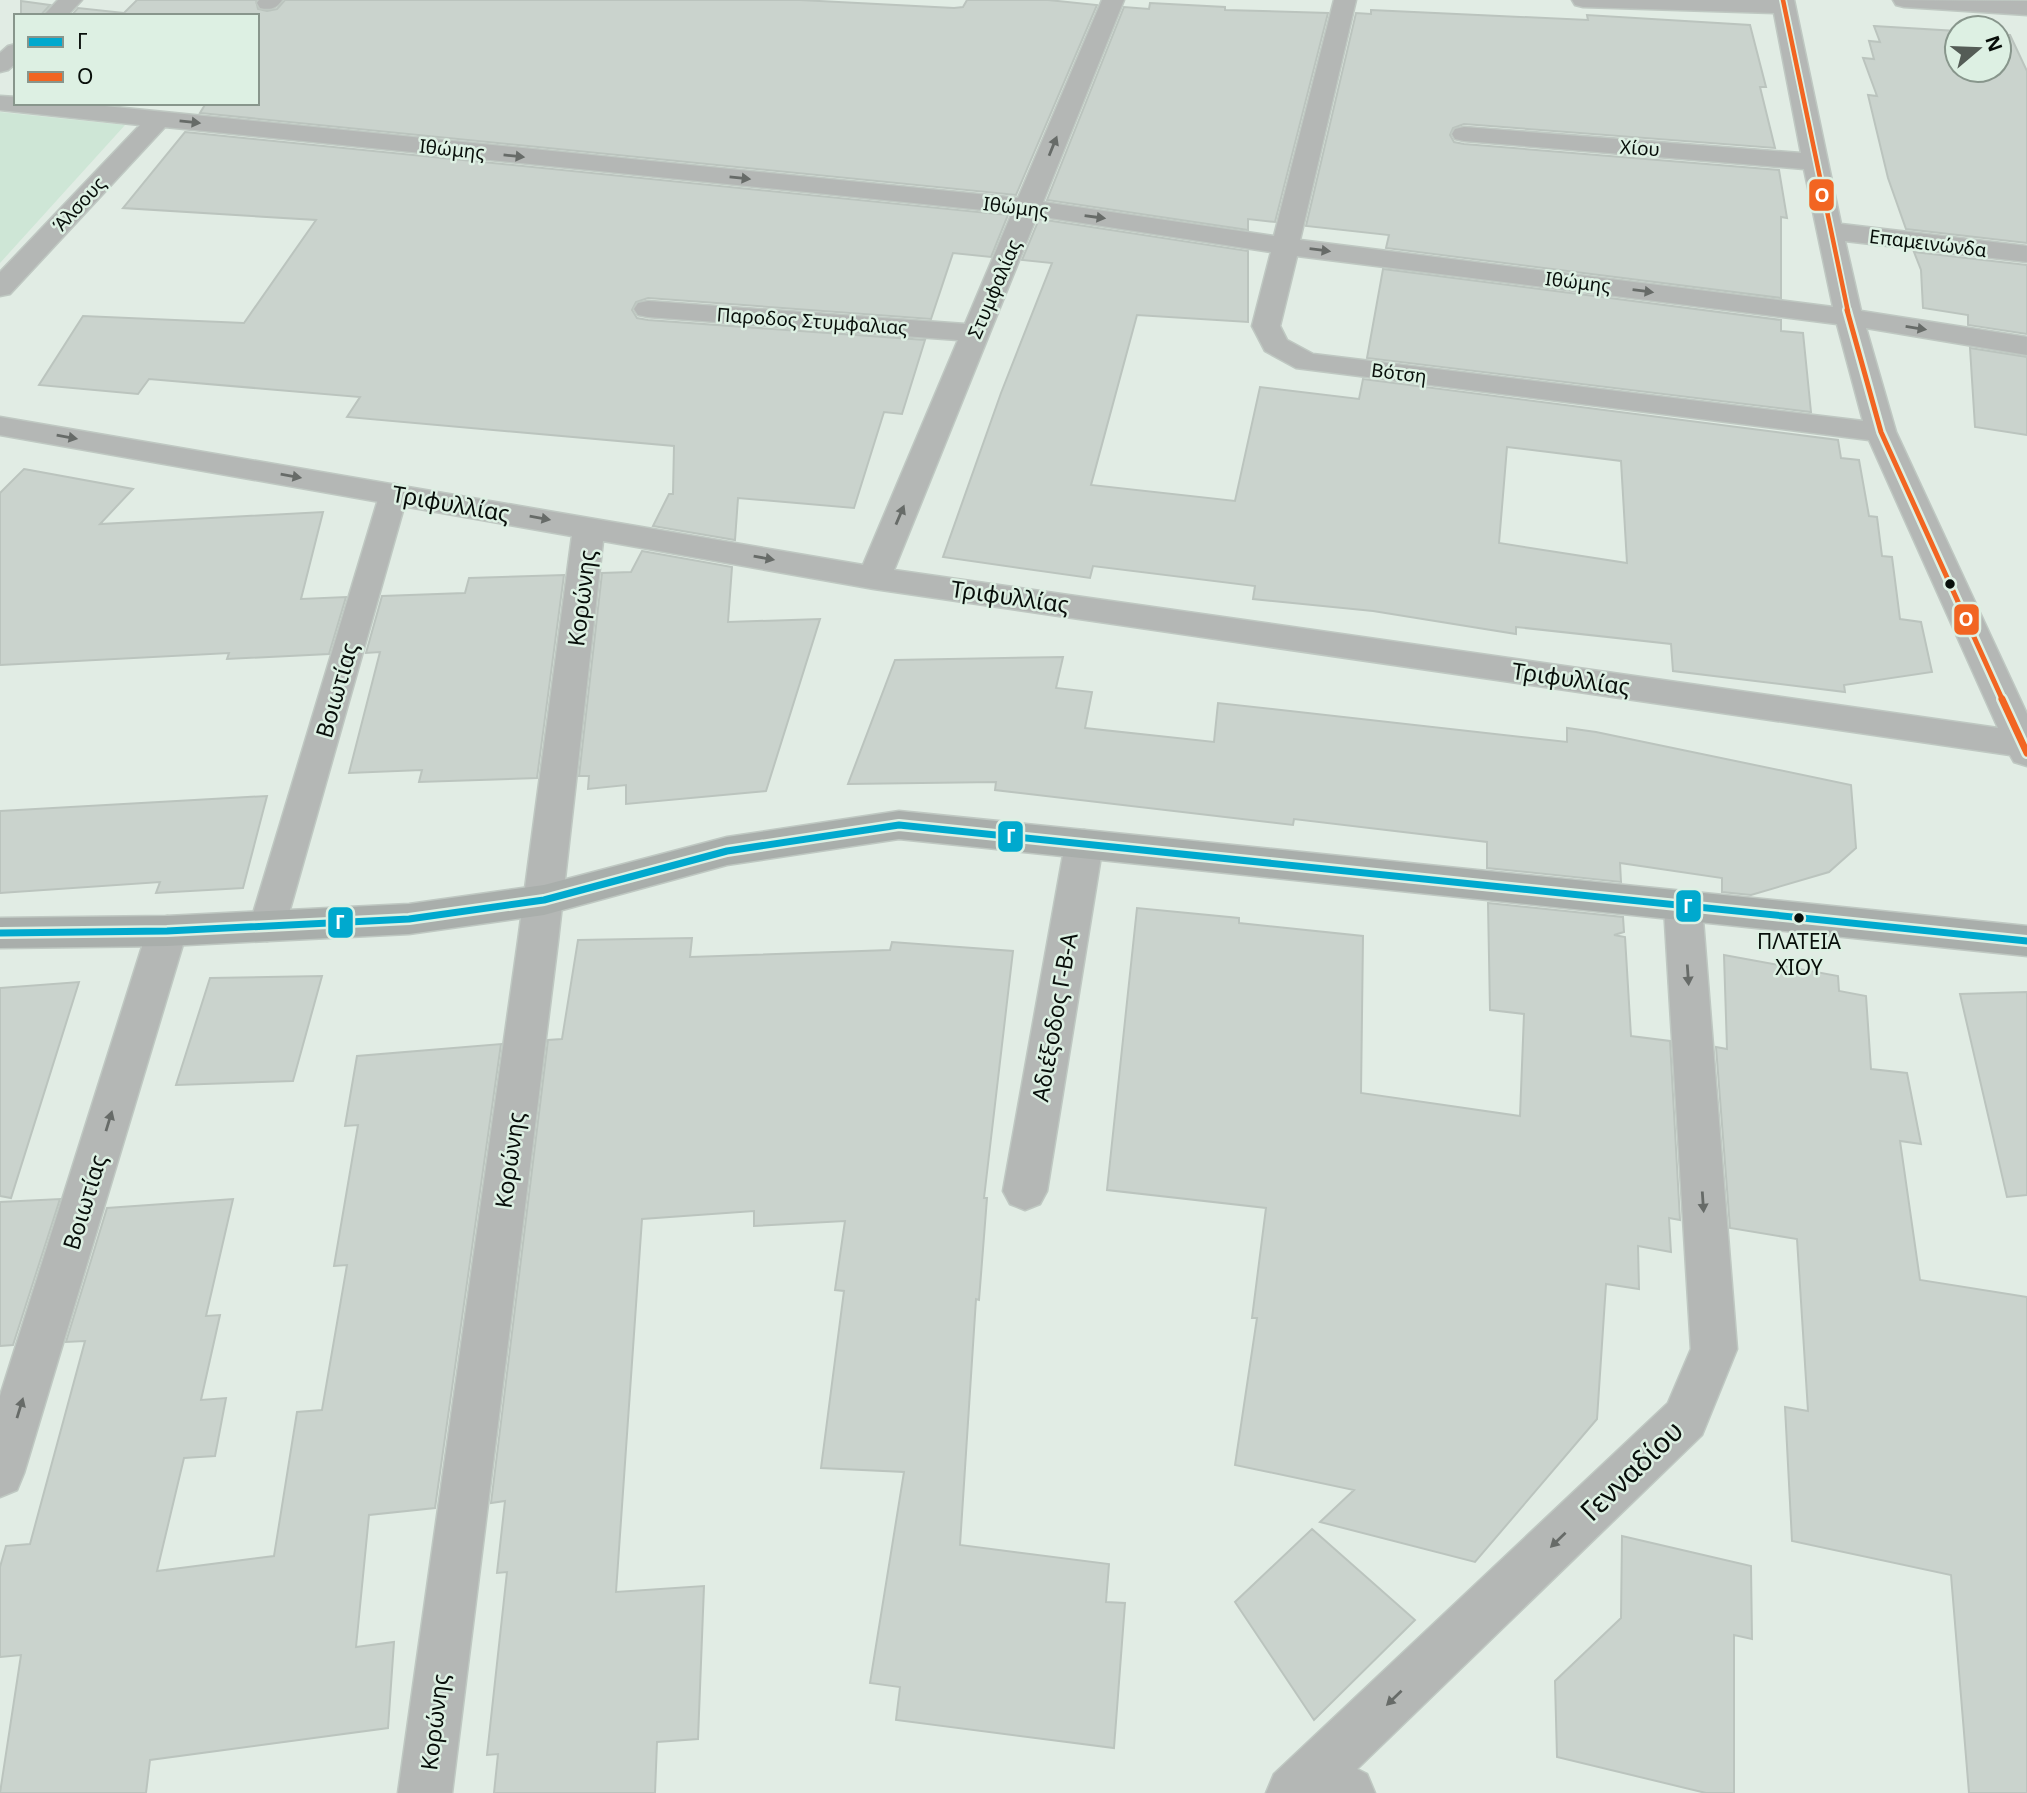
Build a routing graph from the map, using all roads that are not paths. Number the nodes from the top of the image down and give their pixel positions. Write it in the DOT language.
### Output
graph roads {
  1 [pos="71,0"];
  2 [pos="1113,0"];
  3 [pos="1345,0"];
  4 [pos="1583,0"];
  5 [pos="1904,0"];
  6 [pos="1784,4"];
  7 [pos="2015,5"];
  8 [pos="56,14"];
  9 [pos="14,53"];
  10 [pos="0,65"];
  11 [pos="20,105"];
  12 [pos="159,119"];
  13 [pos="1464,134"];
  14 [pos="1816,162"];
  15 [pos="1027,207"];
  16 [pos="1829,231"];
  17 [pos="1284,246"];
  18 [pos="2027,254"];
  19 [pos="0,288"];
  20 [pos="648,309"];
  21 [pos="1849,317"];
  22 [pos="975,333"];
  23 [pos="2027,346"];
  24 [pos="0,425"];
  25 [pos="1881,432"];
  26 [pos="394,493"];
  27 [pos="589,527"];
  28 [pos="874,578"];
  29 [pos="2025,749"];
  30 [pos="1084,844"];
  31 [pos="544,900"];
  32 [pos="1683,907"];
  33 [pos="267,926"];
  34 [pos="167,931"];
  35 [pos="0,933"];
  36 [pos="2027,941"];
  37 [pos="1025,1191"];
  38 [pos="0,1473"];
  39 [pos="1316,1789"];
  40 [pos="425,1793"];
  1 -- 8 [label="street"];
  15 -- 2 [label="street, Στυμφαλίας, one-way"];
  3 -- 17 [label="street, Βότση"];
  4 -- 6 [label="street"];
  5 -- 7 [label="street"];
  6 -- 14 [label="street"];
  9 -- 10 [label="street"];
  11 -- 12 [label="street, Ιθώμης"];
  12 -- 15 [label="street, Ιθώμης, one-way"];
  12 -- 19 [label="street, Άλσους"];
  13 -- 14 [label="street, Χίου"];
  14 -- 16 [label="street"];
  15 -- 17 [label="street, Ιθώμης, one-way"];
  15 -- 22 [label="street, Στυμφαλίας"];
  16 -- 18 [label="street, Επαμεινώνδα"];
  16 -- 21 [label="street"];
  17 -- 21 [label="street, Ιθώμης, one-way"];
  17 -- 25 [label="street, Βότση"];
  20 -- 22 [label="street, Παροδος Στυμφαλιας"];
  21 -- 23 [label="street, Ιθώμης, one-way"];
  21 -- 25 [label="street"];
  28 -- 22 [label="street, Στυμφαλίας, one-way"];
  24 -- 26 [label="street, Τριφυλλίας, one-way"];
  25 -- 29 [label="street"];
  26 -- 27 [label="street, Τριφυλλίας, one-way"];
  26 -- 33 [label="lane, Βοιωτίας"];
  27 -- 28 [label="street, Τριφυλλίας, one-way"];
  27 -- 31 [label="street, Κορώνης"];
  28 -- 29 [label="street, Τριφυλλίας"];
  30 -- 31 [label="street"];
  30 -- 32 [label="street"];
  30 -- 37 [label="street, Αδιέξοδος Γ-Β-Α"];
  31 -- 33 [label="street"];
  31 -- 40 [label="street, Κορώνης"];
  32 -- 36 [label="street"];
  32 -- 39 [label="street, Γενναδίου, one-way"];
  33 -- 34 [label="street"];
  34 -- 35 [label="street"];
  38 -- 34 [label="street, Βοιωτίας, one-way"];
}
